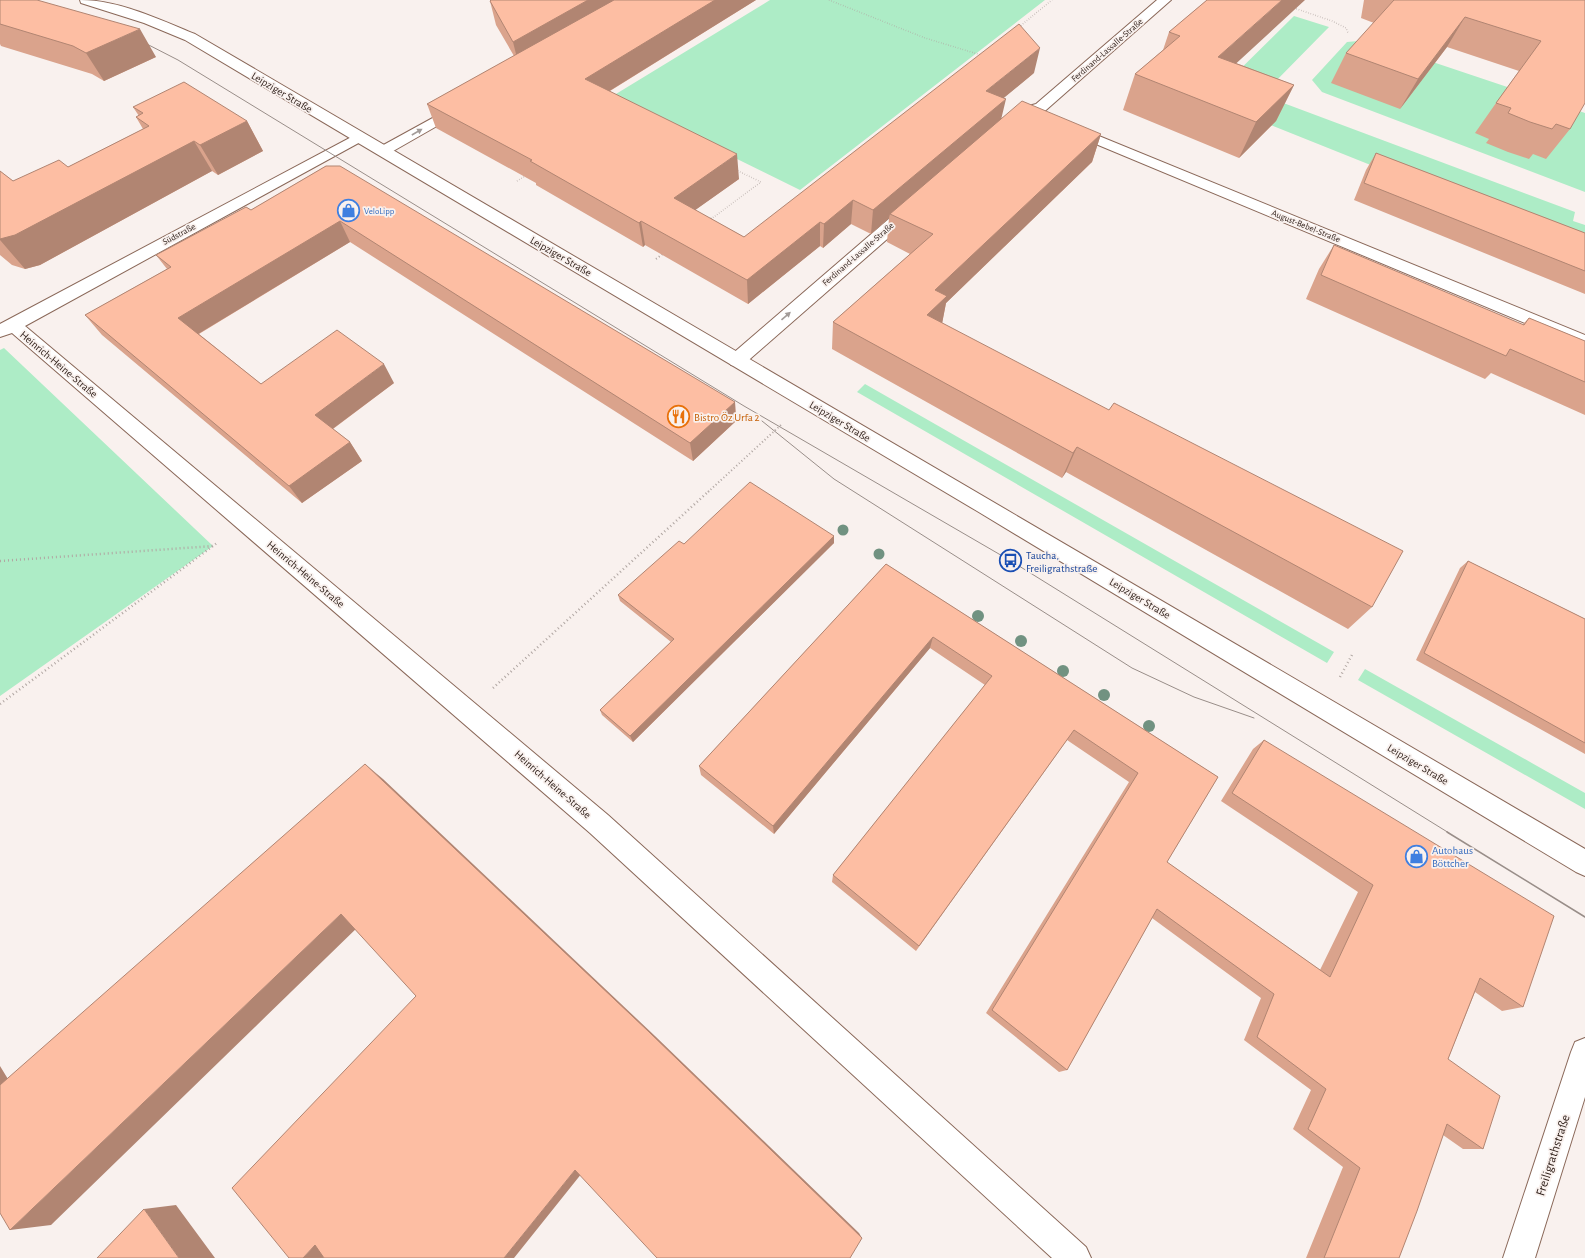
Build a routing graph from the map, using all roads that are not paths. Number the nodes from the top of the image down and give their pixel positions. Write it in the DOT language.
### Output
graph roads {
  1 [pos="86,0"];
  2 [pos="1165,0"];
  3 [pos="468,102"];
  4 [pos="1026,111"];
  5 [pos="1002,131"];
  6 [pos="359,137"];
  7 [pos="383,152"];
  8 [pos="925,197"];
  9 [pos="6,328"];
  10 [pos="1585,342"];
  11 [pos="737,360"];
  12 [pos="1585,863"];
  13 [pos="1585,1052"];
  14 [pos="1075,1258"];
  15 [pos="1518,1258"];
  1 -- 6 [label="street, Leipziger Straße"];
  2 -- 4 [label="street, Ferdinand-Lassalle-Straße"];
  7 -- 3 [label="street, one-way"];
  4 -- 5 [label="street, Ferdinand-Lassalle-Straße"];
  4 -- 10 [label="street, August-Bebel-Straße"];
  6 -- 7 [label="street, Leipziger Straße"];
  6 -- 9 [label="street, Südstraße"];
  7 -- 11 [label="street, Leipziger Straße"];
  11 -- 8 [label="street, Ferdinand-Lassalle-Straße, one-way"];
  9 -- 14 [label="street, Heinrich-Heine-Straße"];
  11 -- 12 [label="street, Leipziger Straße"];
  13 -- 15 [label="street, Freiligrathstraße"];
}
